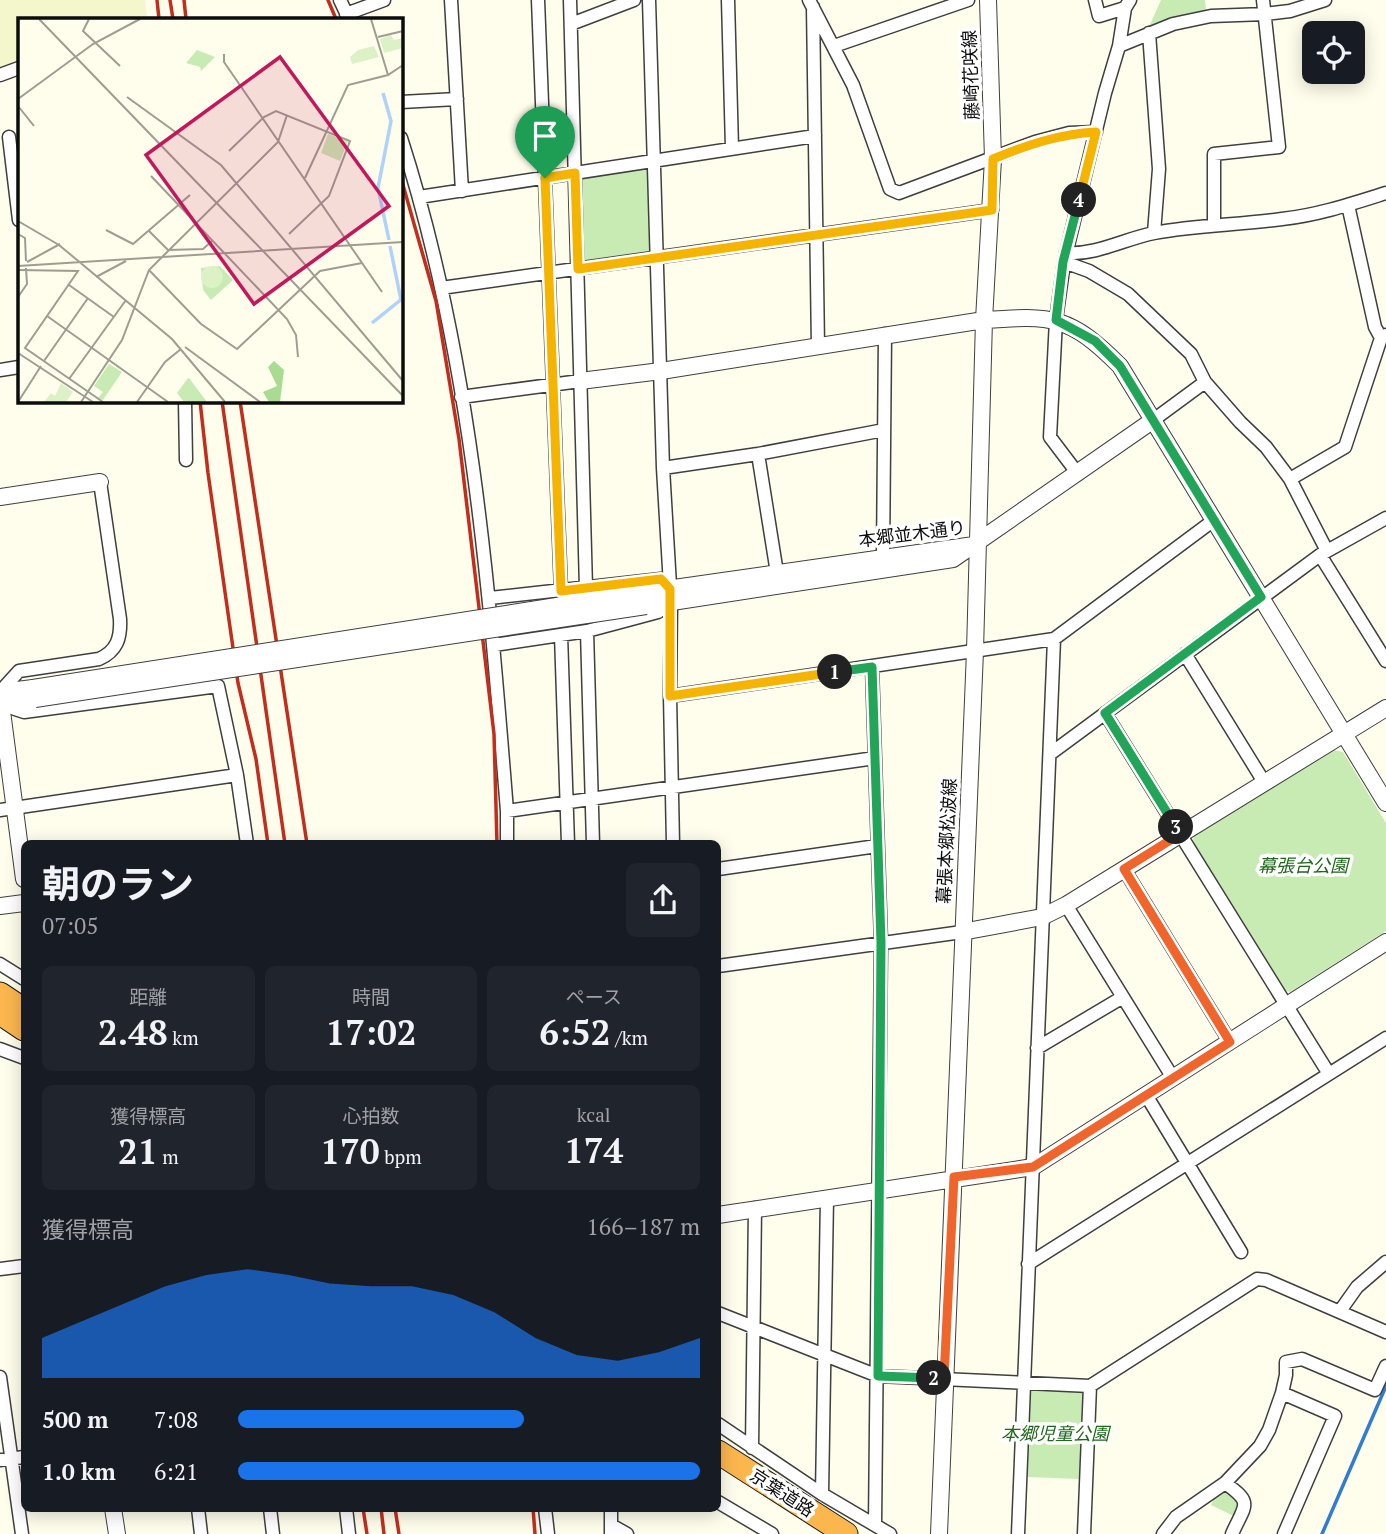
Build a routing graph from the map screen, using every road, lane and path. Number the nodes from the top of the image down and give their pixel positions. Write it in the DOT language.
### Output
graph roads {
  1 [pos="340,0"];
  2 [pos="384,0"];
  3 [pos="451,0"];
  4 [pos="538,0"];
  5 [pos="570,0"];
  6 [pos="634,0"];
  7 [pos="649,0"];
  8 [pos="728,0"];
  9 [pos="968,0"];
  10 [pos="988,0"];
  11 [pos="1095,0"];
  12 [pos="1263,0"];
  13 [pos="1325,0"];
  14 [pos="811,4"];
  15 [pos="1127,4"];
  16 [pos="1265,14"];
  17 [pos="347,17"];
  18 [pos="571,24"];
  19 [pos="1149,33"];
  20 [pos="834,46"];
  21 [pos="1119,46"];
  22 [pos="18,68"];
  23 [pos="0,75"];
  24 [pos="457,99"];
  25 [pos="402,102"];
  26 [pos="1096,132"];
  27 [pos="9,136"];
  28 [pos="815,136"];
  29 [pos="402,141"];
  30 [pos="732,148"];
  31 [pos="993,154"];
  32 [pos="654,161"];
  33 [pos="575,173"];
  34 [pos="545,178"];
  35 [pos="463,191"];
  36 [pos="1386,194"];
  37 [pos="419,197"];
  38 [pos="1348,205"];
  39 [pos="992,210"];
  40 [pos="18,212"];
  41 [pos="1214,225"];
  42 [pos="1154,233"];
  43 [pos="816,236"];
  44 [pos="657,258"];
  45 [pos="1065,258"];
  46 [pos="578,269"];
  47 [pos="548,273"];
  48 [pos="441,288"];
  49 [pos="984,320"];
  50 [pos="1056,320"];
  51 [pos="885,334"];
  52 [pos="1384,336"];
  53 [pos="818,346"];
  54 [pos="18,367"];
  55 [pos="0,370"];
  56 [pos="661,370"];
  57 [pos="580,381"];
  58 [pos="1205,382"];
  59 [pos="552,384"];
  60 [pos="461,397"];
  61 [pos="185,402"];
  62 [pos="1152,421"];
  63 [pos="884,430"];
  64 [pos="758,454"];
  65 [pos="186,460"];
  66 [pos="663,468"];
  67 [pos="1077,474"];
  68 [pos="1290,479"];
  69 [pos="100,482"];
  70 [pos="0,497"];
  71 [pos="1386,518"];
  72 [pos="1214,520"];
  73 [pos="977,544"];
  74 [pos="1324,553"];
  75 [pos="883,557"];
  76 [pos="776,573"];
  77 [pos="586,587"];
  78 [pos="561,591"];
  79 [pos="670,595"];
  80 [pos="1261,597"];
  81 [pos="490,598"];
  82 [pos="587,631"];
  83 [pos="561,635"];
  84 [pos="1054,639"];
  85 [pos="494,645"];
  86 [pos="975,651"];
  87 [pos="1185,654"];
  88 [pos="1386,661"];
  89 [pos="872,667"];
  90 [pos="670,696"];
  91 [pos="0,698"];
  92 [pos="1386,708"];
  93 [pos="1105,713"];
  94 [pos="1344,733"];
  95 [pos="1050,754"];
  96 [pos="875,758"];
  97 [pos="237,775"];
  98 [pos="1264,782"];
  99 [pos="671,788"];
  100 [pos="592,799"];
  101 [pos="566,803"];
  102 [pos="1386,803"];
  103 [pos="8,809"];
  104 [pos="507,811"];
  105 [pos="1180,834"];
  106 [pos="246,840"];
  107 [pos="507,840"];
  108 [pos="568,840"];
  109 [pos="593,840"];
  110 [pos="673,840"];
  111 [pos="877,846"];
  112 [pos="21,866"];
  113 [pos="721,869"];
  114 [pos="1124,869"];
  115 [pos="21,903"];
  116 [pos="1066,905"];
  117 [pos="0,906"];
  118 [pos="1042,918"];
  119 [pos="962,932"];
  120 [pos="881,942"];
  121 [pos="1386,942"];
  122 [pos="0,964"];
  123 [pos="721,966"];
  124 [pos="21,977"];
  125 [pos="0,994"];
  126 [pos="1123,997"];
  127 [pos="1286,1006"];
  128 [pos="21,1008"];
  129 [pos="0,1013"];
  130 [pos="21,1027"];
  131 [pos="1386,1038"];
  132 [pos="1230,1042"];
  133 [pos="0,1048"];
  134 [pos="1037,1048"];
  135 [pos="21,1057"];
  136 [pos="1329,1074"];
  137 [pos="1173,1078"];
  138 [pos="1146,1095"];
  139 [pos="1187,1164"];
  140 [pos="1033,1167"];
  141 [pos="954,1177"];
  142 [pos="879,1189"];
  143 [pos="827,1198"];
  144 [pos="755,1208"];
  145 [pos="721,1214"];
  146 [pos="1241,1252"];
  147 [pos="1386,1262"];
  148 [pos="1028,1264"];
  149 [pos="21,1266"];
  150 [pos="0,1269"];
  151 [pos="1340,1311"];
  152 [pos="721,1313"];
  153 [pos="753,1327"];
  154 [pos="1386,1332"];
  155 [pos="824,1354"];
  156 [pos="1386,1366"];
  157 [pos="878,1376"];
  158 [pos="0,1377"];
  159 [pos="944,1378"];
  160 [pos="1023,1382"];
  161 [pos="1090,1385"];
  162 [pos="1282,1393"];
  163 [pos="721,1426"];
  164 [pos="752,1448"];
  165 [pos="721,1454"];
  166 [pos="12,1459"];
  167 [pos="721,1470"];
  168 [pos="1225,1483"];
  169 [pos="822,1494"];
  170 [pos="779,1499"];
  171 [pos="721,1504"];
  172 [pos="114,1512"];
  173 [pos="198,1512"];
  174 [pos="270,1512"];
  175 [pos="346,1512"];
  176 [pos="545,1512"];
  177 [pos="611,1512"];
  178 [pos="875,1525"];
  179 [pos="611,1530"];
  180 [pos="22,1534"];
  181 [pos="117,1534"];
  182 [pos="201,1534"];
  183 [pos="273,1534"];
  184 [pos="349,1534"];
  185 [pos="548,1534"];
  186 [pos="627,1534"];
  187 [pos="772,1534"];
  188 [pos="819,1534"];
  189 [pos="846,1534"];
  190 [pos="890,1534"];
  191 [pos="939,1534"];
  192 [pos="1018,1534"];
  193 [pos="1084,1534"];
  194 [pos="1163,1534"];
  195 [pos="1232,1534"];
  196 [pos="1284,1534"];
  1 -- 17 [label="street"];
  2 -- 17 [label="street"];
  3 -- 24 [label="street"];
  4 -- 34 [label="street"];
  5 -- 18 [label="street"];
  6 -- 18 [label="street"];
  7 -- 32 [label="street"];
  8 -- 30 [label="street"];
  9 -- 20 [label="street"];
  10 -- 31 [label="street, 藤崎花咲線"];
  11 -- 15 [label="street"];
  12 -- 16 [label="street"];
  13 -- 16 [label="street"];
  14 -- 20 [label="street"];
  14 -- 28 [label="street"];
  15 -- 21 [label="street"];
  16 -- 19 [label="street"];
  16 -- 41 [label="street"];
  18 -- 33 [label="street"];
  19 -- 21 [label="street"];
  19 -- 42 [label="street"];
  20 -- 31 [label="street"];
  21 -- 26 [label="street"];
  22 -- 23 [label="street"];
  24 -- 25 [label="street"];
  24 -- 35 [label="street"];
  26 -- 31 [label="street"];
  26 -- 45 [label="street"];
  27 -- 40 [label="street"];
  28 -- 30 [label="street"];
  28 -- 43 [label="street"];
  29 -- 37 [label="street"];
  30 -- 32 [label="street"];
  31 -- 39 [label="street, 幕張本郷松波線"];
  32 -- 33 [label="street"];
  32 -- 44 [label="street"];
  33 -- 34 [label="street"];
  33 -- 46 [label="street"];
  34 -- 35 [label="street"];
  34 -- 47 [label="street"];
  35 -- 37 [label="street"];
  36 -- 38 [label="street"];
  37 -- 48 [label="street"];
  38 -- 41 [label="street"];
  38 -- 52 [label="street"];
  39 -- 43 [label="street"];
  39 -- 49 [label="street, 幕張本郷松波線"];
  41 -- 42 [label="street"];
  42 -- 45 [label="street"];
  43 -- 44 [label="street"];
  43 -- 53 [label="street"];
  44 -- 46 [label="street"];
  44 -- 56 [label="street"];
  45 -- 50 [label="street"];
  45 -- 58 [label="street"];
  46 -- 47 [label="street"];
  46 -- 57 [label="street"];
  47 -- 48 [label="street"];
  47 -- 59 [label="street"];
  48 -- 60 [label="street"];
  49 -- 50 [label="street"];
  49 -- 51 [label="street"];
  49 -- 73 [label="street, 幕張本郷松波線"];
  50 -- 62 [label="street"];
  50 -- 67 [label="street"];
  51 -- 53 [label="street"];
  51 -- 63 [label="street"];
  52 -- 68 [label="street"];
  53 -- 56 [label="street"];
  54 -- 55 [label="street"];
  56 -- 57 [label="street"];
  56 -- 66 [label="street"];
  57 -- 59 [label="street"];
  57 -- 77 [label="street"];
  58 -- 62 [label="street"];
  58 -- 68 [label="street"];
  59 -- 60 [label="street"];
  59 -- 78 [label="street"];
  60 -- 81 [label="street"];
  61 -- 65 [label="street"];
  62 -- 67 [label="street"];
  62 -- 72 [label="street"];
  63 -- 64 [label="street"];
  63 -- 75 [label="street"];
  64 -- 66 [label="street"];
  64 -- 76 [label="street"];
  66 -- 79 [label="street"];
  67 -- 73 [label="street"];
  68 -- 74 [label="street"];
  69 -- 70 [label="street"];
  69 -- 91 [label="street"];
  71 -- 74 [label="street"];
  72 -- 80 [label="street"];
  72 -- 84 [label="street"];
  73 -- 75 [label="street, 本郷並木通り"];
  73 -- 79 [label="street, 本郷並木通り"];
  73 -- 86 [label="street, 幕張本郷松波線"];
  74 -- 80 [label="street"];
  74 -- 88 [label="street"];
  75 -- 76 [label="street, 本郷並木通り"];
  76 -- 79 [label="street, 本郷並木通り"];
  77 -- 78 [label="street"];
  77 -- 79 [label="street"];
  78 -- 81 [label="street"];
  79 -- 82 [label="street"];
  79 -- 90 [label="street"];
  79 -- 91 [label="street, 本郷並木通り, bridge"];
  80 -- 87 [label="street"];
  80 -- 94 [label="street"];
  81 -- 85 [label="street"];
  82 -- 83 [label="street"];
  82 -- 100 [label="street"];
  83 -- 85 [label="street"];
  83 -- 101 [label="street"];
  84 -- 86 [label="street"];
  84 -- 95 [label="street"];
  85 -- 104 [label="street"];
  86 -- 89 [label="street"];
  86 -- 119 [label="street, 幕張本郷松波線"];
  87 -- 93 [label="street"];
  87 -- 98 [label="street"];
  89 -- 90 [label="street"];
  89 -- 96 [label="street"];
  90 -- 99 [label="street"];
  91 -- 97 [label="street"];
  91 -- 103 [label="street"];
  92 -- 94 [label="street"];
  93 -- 95 [label="street"];
  93 -- 105 [label="street"];
  94 -- 98 [label="street"];
  94 -- 102 [label="street"];
  95 -- 118 [label="street"];
  96 -- 99 [label="street"];
  96 -- 111 [label="street"];
  97 -- 103 [label="street"];
  97 -- 106 [label="street"];
  98 -- 105 [label="street"];
  99 -- 100 [label="street"];
  99 -- 110 [label="street"];
  100 -- 101 [label="street"];
  100 -- 109 [label="street"];
  101 -- 104 [label="street"];
  101 -- 108 [label="street"];
  103 -- 112 [label="street"];
  104 -- 107 [label="street"];
  105 -- 114 [label="street"];
  105 -- 127 [label="street"];
  111 -- 113 [label="street"];
  111 -- 120 [label="street"];
  114 -- 116 [label="street"];
  114 -- 132 [label="street"];
  115 -- 117 [label="street"];
  116 -- 118 [label="street"];
  116 -- 126 [label="street"];
  118 -- 119 [label="street"];
  118 -- 134 [label="street"];
  119 -- 120 [label="street"];
  119 -- 141 [label="street, 幕張本郷松波線"];
  120 -- 123 [label="street"];
  120 -- 142 [label="street"];
  121 -- 127 [label="street"];
  122 -- 124 [label="street"];
  125 -- 128 [label="highway"];
  126 -- 134 [label="street"];
  126 -- 137 [label="street"];
  127 -- 132 [label="street"];
  127 -- 136 [label="street"];
  129 -- 130 [label="highway"];
  131 -- 136 [label="street"];
  132 -- 137 [label="street"];
  133 -- 135 [label="street"];
  134 -- 140 [label="street"];
  136 -- 139 [label="street"];
  137 -- 138 [label="street"];
  138 -- 139 [label="street"];
  138 -- 140 [label="street"];
  139 -- 146 [label="street"];
  139 -- 148 [label="street"];
  140 -- 141 [label="street"];
  140 -- 148 [label="street"];
  141 -- 142 [label="street"];
  141 -- 159 [label="street, 幕張本郷松波線"];
  142 -- 143 [label="street"];
  142 -- 157 [label="street"];
  143 -- 144 [label="street"];
  143 -- 155 [label="street"];
  144 -- 145 [label="street"];
  144 -- 153 [label="street"];
  147 -- 151 [label="street"];
  148 -- 160 [label="street"];
  149 -- 150 [label="street"];
  151 -- 154 [label="street"];
  151 -- 161 [label="street"];
  152 -- 153 [label="street"];
  153 -- 155 [label="street"];
  153 -- 164 [label="street"];
  155 -- 157 [label="street"];
  155 -- 169 [label="street"];
  156 -- 162 [label="street"];
  157 -- 159 [label="street"];
  157 -- 178 [label="street"];
  158 -- 166 [label="street"];
  159 -- 160 [label="street"];
  159 -- 191 [label="street, 幕張本郷松波線"];
  160 -- 161 [label="street"];
  160 -- 192 [label="street"];
  161 -- 193 [label="street"];
  162 -- 168 [label="street"];
  162 -- 196 [label="street"];
  163 -- 164 [label="street"];
  164 -- 169 [label="street"];
  165 -- 170 [label="highway, 京葉道路"];
  166 -- 180 [label="street"];
  167 -- 170 [label="highway, 京葉道路"];
  168 -- 194 [label="street"];
  168 -- 195 [label="street"];
  169 -- 178 [label="street"];
  170 -- 188 [label="highway, 京葉道路"];
  170 -- 189 [label="highway, 京葉道路"];
  171 -- 187 [label="street"];
  172 -- 181 [label="street"];
  173 -- 182 [label="street"];
  174 -- 183 [label="street"];
  175 -- 184 [label="street"];
  176 -- 185 [label="street"];
  177 -- 179 [label="street"];
  178 -- 190 [label="street"];
  179 -- 186 [label="street"];
}
